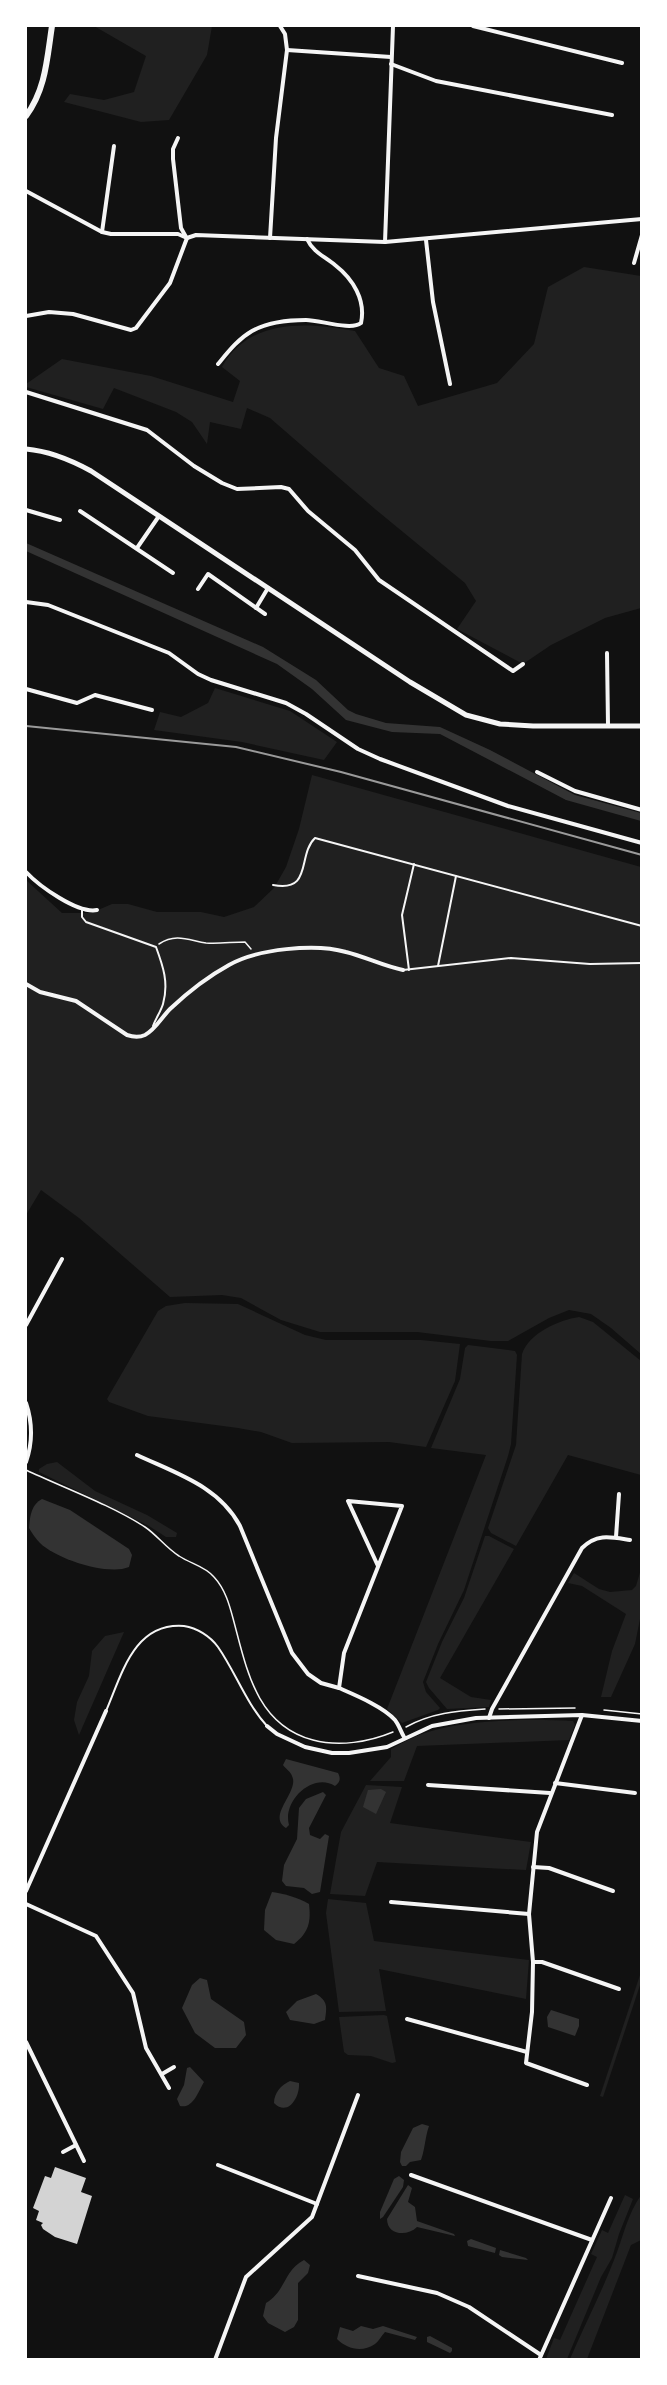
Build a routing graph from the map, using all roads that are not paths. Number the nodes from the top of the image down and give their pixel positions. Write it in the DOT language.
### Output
graph roads {
  1 [pos="52,26"];
  2 [pos="280,26"];
  3 [pos="393,26"];
  4 [pos="473,26"];
  5 [pos="288,50"];
  6 [pos="391,57"];
  7 [pos="622,63"];
  8 [pos="391,64"];
  9 [pos="612,115"];
  10 [pos="26,116"];
  11 [pos="178,138"];
  12 [pos="114,146"];
  13 [pos="26,191"];
  14 [pos="642,219"];
  15 [pos="102,232"];
  16 [pos="642,235"];
  17 [pos="187,238"];
  18 [pos="270,238"];
  19 [pos="307,239"];
  20 [pos="426,240"];
  21 [pos="385,242"];
  22 [pos="634,263"];
  23 [pos="26,316"];
  24 [pos="218,364"];
  25 [pos="450,384"];
  26 [pos="26,392"];
  27 [pos="26,449"];
  28 [pos="26,510"];
  29 [pos="80,511"];
  30 [pos="159,516"];
  31 [pos="60,520"];
  32 [pos="137,548"];
  33 [pos="173,573"];
  34 [pos="268,588"];
  35 [pos="198,589"];
  36 [pos="26,602"];
  37 [pos="256,608"];
  38 [pos="265,614"];
  39 [pos="607,653"];
  40 [pos="523,664"];
  41 [pos="26,689"];
  42 [pos="152,710"];
  43 [pos="609,725"];
  44 [pos="642,726"];
  45 [pos="537,772"];
  46 [pos="642,810"];
  47 [pos="642,843"];
  48 [pos="414,864"];
  49 [pos="26,872"];
  50 [pos="456,876"];
  51 [pos="273,885"];
  52 [pos="82,909"];
  53 [pos="97,910"];
  54 [pos="642,926"];
  55 [pos="642,963"];
  56 [pos="438,966"];
  57 [pos="406,970"];
  58 [pos="26,984"];
  59 [pos="153,1029"];
  60 [pos="62,1258"];
  61 [pos="26,1325"];
  62 [pos="26,1403"];
  63 [pos="137,1455"];
  64 [pos="26,1462"];
  65 [pos="619,1494"];
  66 [pos="616,1538"];
  67 [pos="630,1540"];
  68 [pos="378,1566"];
  69 [pos="339,1688"];
  70 [pos="106,1711"];
  71 [pos="582,1715"];
  72 [pos="489,1718"];
  73 [pos="642,1721"];
  74 [pos="267,1726"];
  75 [pos="404,1737"];
  76 [pos="555,1783"];
  77 [pos="428,1785"];
  78 [pos="550,1793"];
  79 [pos="635,1793"];
  80 [pos="533,1867"];
  81 [pos="26,1869"];
  82 [pos="33,1872"];
  83 [pos="613,1891"];
  84 [pos="26,1892"];
  85 [pos="391,1902"];
  86 [pos="26,1904"];
  87 [pos="529,1914"];
  88 [pos="533,1962"];
  89 [pos="619,1989"];
  90 [pos="407,2019"];
  91 [pos="26,2042"];
  92 [pos="527,2052"];
  93 [pos="174,2067"];
  94 [pos="162,2074"];
  95 [pos="587,2085"];
  96 [pos="169,2088"];
  97 [pos="358,2095"];
  98 [pos="76,2145"];
  99 [pos="63,2152"];
  100 [pos="84,2161"];
  101 [pos="218,2165"];
  102 [pos="411,2175"];
  103 [pos="611,2198"];
  104 [pos="317,2204"];
  105 [pos="592,2240"];
  106 [pos="358,2276"];
  107 [pos="540,2357"];
  108 [pos="216,2360"];
  1 -- 10 [label="main road"];
  2 -- 5 [label="street"];
  3 -- 6 [label="street"];
  4 -- 7 [label="street"];
  5 -- 6 [label="street"];
  5 -- 18 [label="street"];
  6 -- 8 [label="street"];
  8 -- 9 [label="street"];
  8 -- 21 [label="street"];
  11 -- 17 [label="street"];
  12 -- 15 [label="street"];
  13 -- 15 [label="street"];
  14 -- 20 [label="street"];
  15 -- 17 [label="street"];
  16 -- 22 [label="street"];
  17 -- 18 [label="street"];
  17 -- 23 [label="street"];
  18 -- 19 [label="street"];
  19 -- 21 [label="street"];
  19 -- 24 [label="street"];
  20 -- 21 [label="street"];
  20 -- 25 [label="street"];
  26 -- 40 [label="street"];
  27 -- 30 [label="street"];
  28 -- 31 [label="street"];
  29 -- 32 [label="street"];
  30 -- 32 [label="street"];
  30 -- 34 [label="street"];
  32 -- 33 [label="street"];
  34 -- 37 [label="street"];
  34 -- 43 [label="street"];
  35 -- 37 [label="street"];
  36 -- 47 [label="street"];
  37 -- 38 [label="street"];
  39 -- 43 [label="street"];
  41 -- 42 [label="street"];
  43 -- 44 [label="street"];
  45 -- 46 [label="street"];
  48 -- 50 [label="lane"];
  48 -- 51 [label="lane"];
  48 -- 57 [label="lane"];
  49 -- 52 [label="street"];
  50 -- 54 [label="lane"];
  50 -- 56 [label="lane"];
  52 -- 53 [label="street"];
  52 -- 59 [label="lane"];
  55 -- 56 [label="lane"];
  56 -- 57 [label="lane"];
  57 -- 59 [label="street"];
  58 -- 59 [label="street"];
  60 -- 61 [label="street"];
  62 -- 64 [label="street"];
  63 -- 69 [label="street"];
  65 -- 66 [label="street"];
  66 -- 67 [label="street"];
  66 -- 72 [label="street"];
  68 -- 68 [label="street"];
  68 -- 69 [label="street"];
  69 -- 75 [label="street"];
  70 -- 74 [label="lane"];
  70 -- 82 [label="street"];
  71 -- 72 [label="street"];
  71 -- 73 [label="street"];
  71 -- 76 [label="street"];
  72 -- 75 [label="street"];
  74 -- 75 [label="street"];
  76 -- 78 [label="street"];
  76 -- 79 [label="street"];
  77 -- 78 [label="street"];
  78 -- 80 [label="street"];
  80 -- 83 [label="street"];
  80 -- 87 [label="street"];
  81 -- 82 [label="street"];
  82 -- 84 [label="street"];
  85 -- 87 [label="street"];
  86 -- 94 [label="street"];
  87 -- 88 [label="street"];
  88 -- 89 [label="street"];
  88 -- 92 [label="street"];
  90 -- 92 [label="street"];
  91 -- 98 [label="street"];
  92 -- 95 [label="street"];
  93 -- 94 [label="street"];
  94 -- 96 [label="street"];
  97 -- 104 [label="street"];
  98 -- 99 [label="street"];
  98 -- 100 [label="street"];
  101 -- 104 [label="street"];
  102 -- 105 [label="street"];
  103 -- 105 [label="street"];
  104 -- 108 [label="street"];
  105 -- 107 [label="street"];
  106 -- 107 [label="street"];
}
